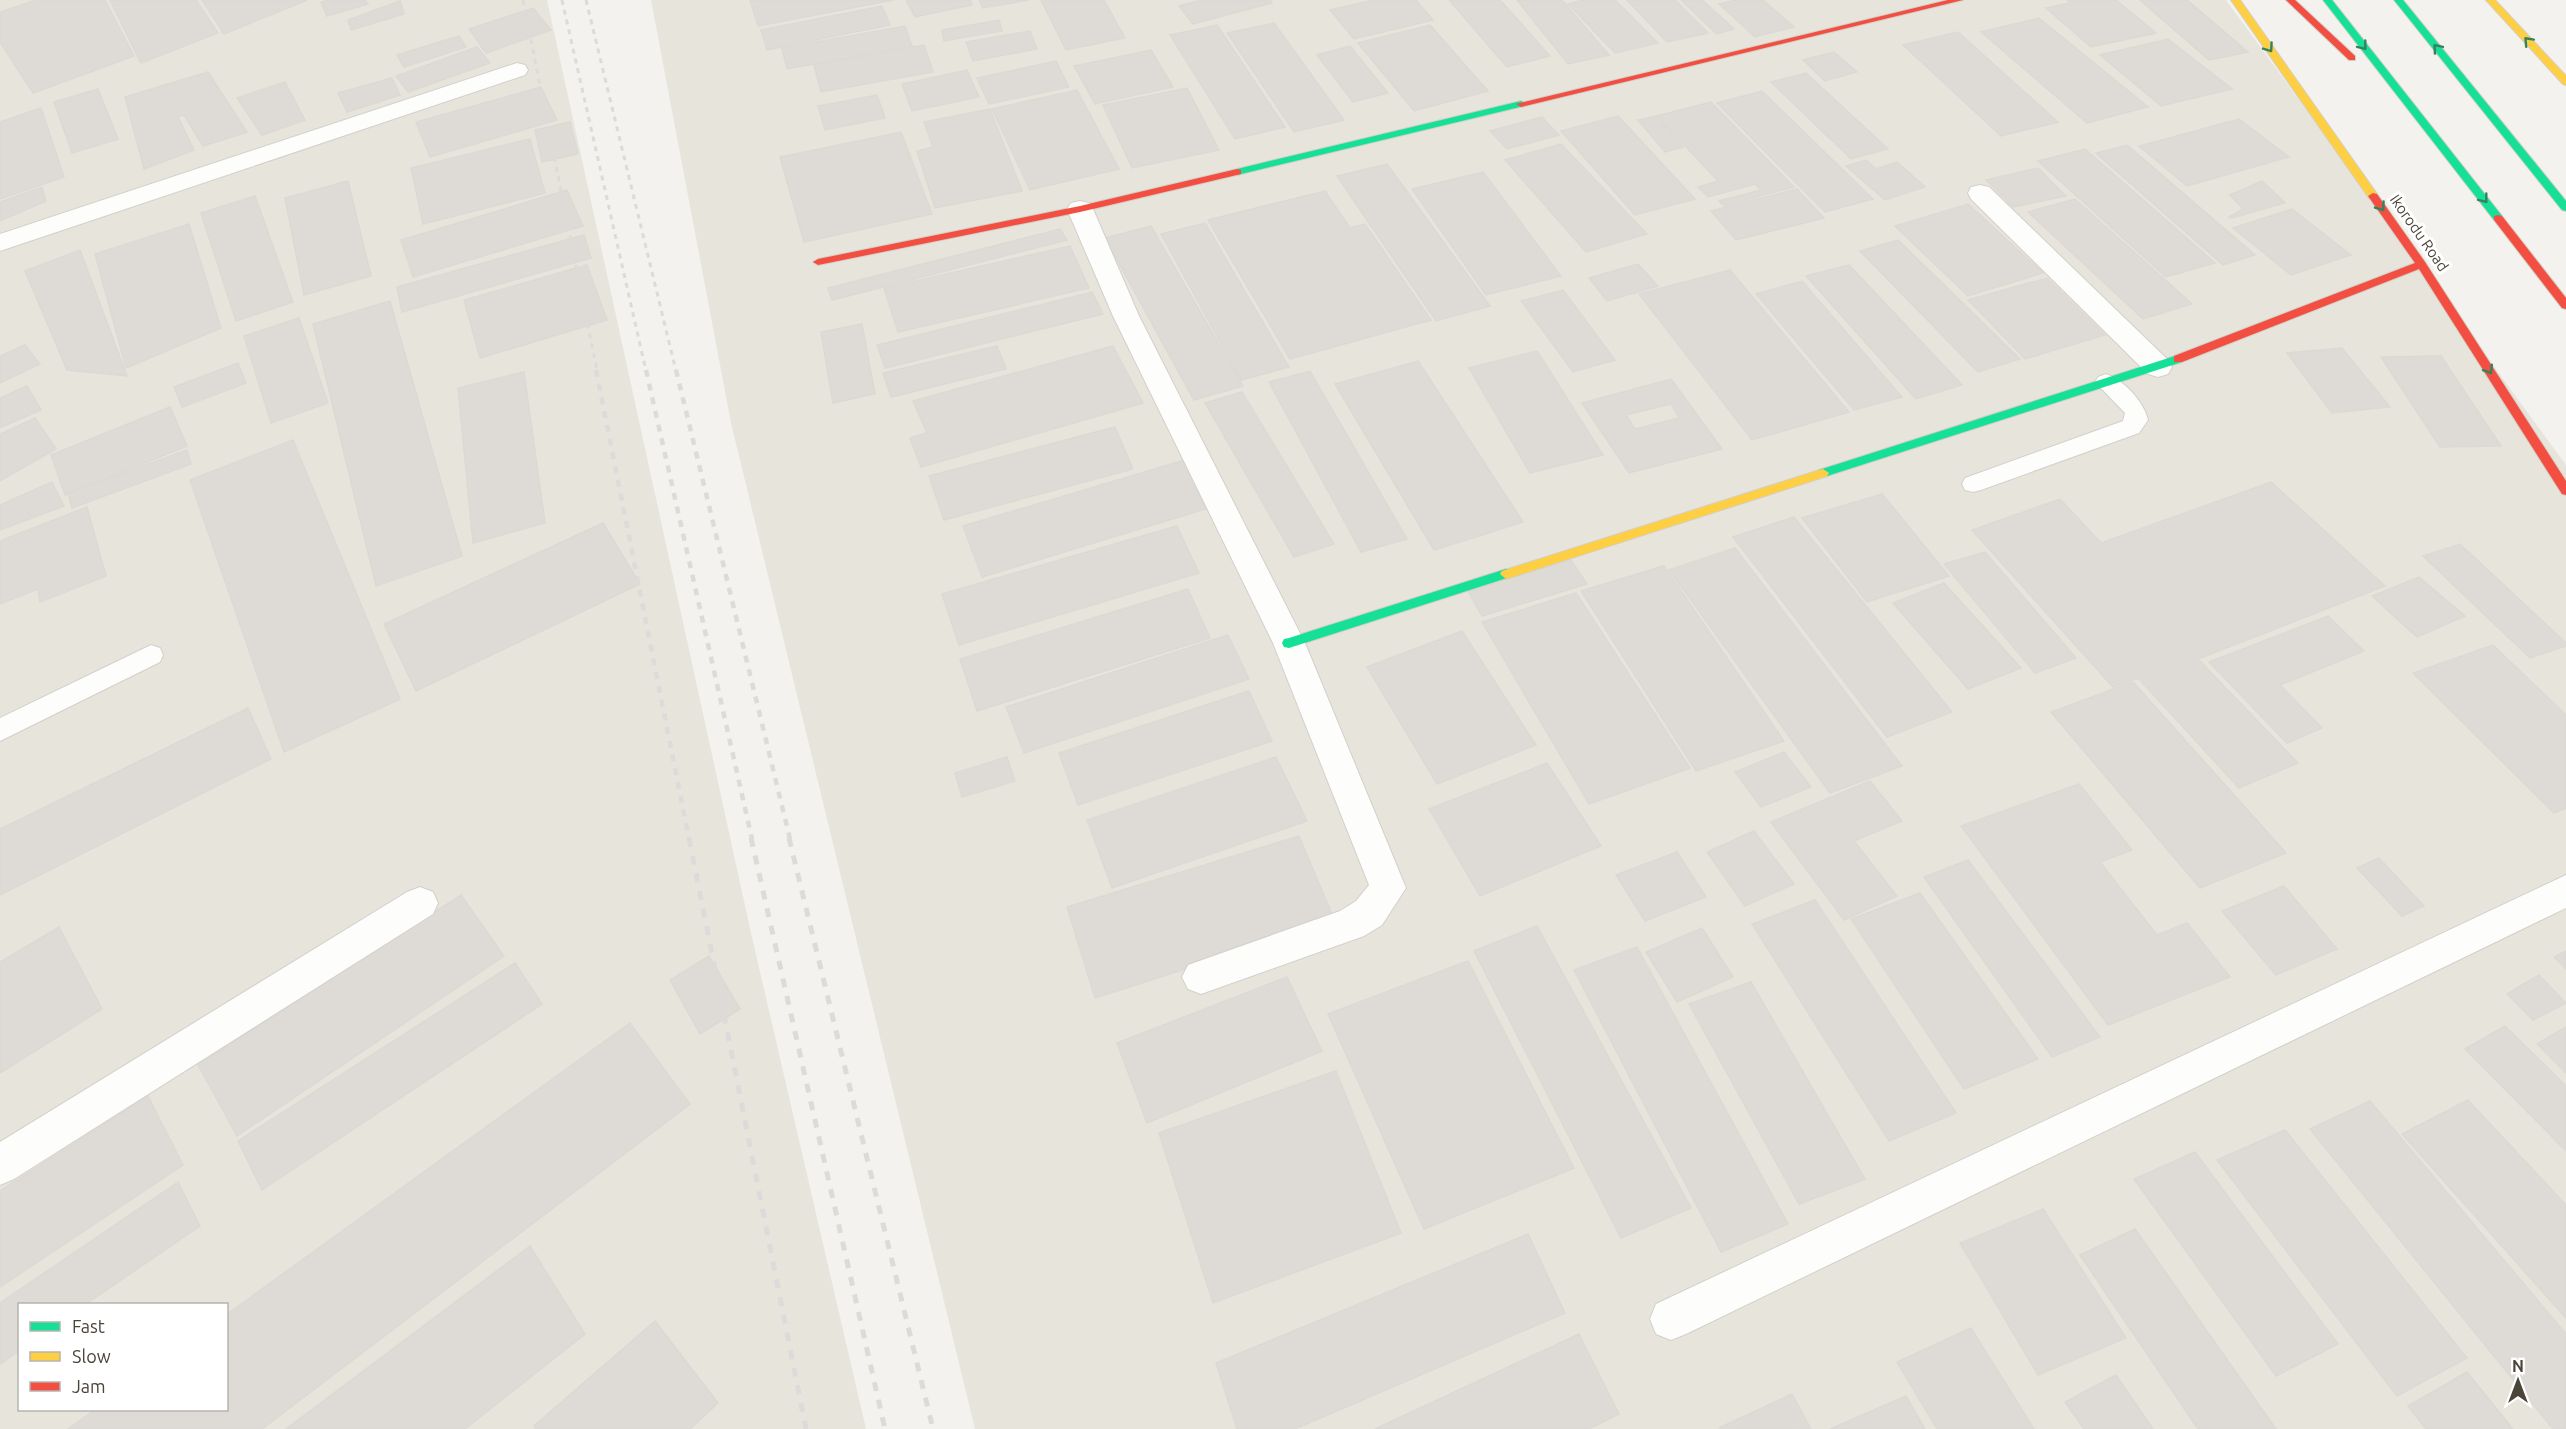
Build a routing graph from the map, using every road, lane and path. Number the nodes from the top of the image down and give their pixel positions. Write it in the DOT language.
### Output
graph roads {
  1 [pos="1959,0"];
  2 [pos="2235,0"];
  3 [pos="2290,0"];
  4 [pos="2327,0"];
  5 [pos="2398,0"];
  6 [pos="2490,0"];
  7 [pos="517,70"];
  8 [pos="2459,74"];
  9 [pos="2566,82"];
  10 [pos="2425,125"];
  11 [pos="2533,145"];
  12 [pos="1980,193"];
  13 [pos="2566,208"];
  14 [pos="1080,209"];
  15 [pos="0,243"];
  16 [pos="818,261"];
  17 [pos="2533,261"];
  18 [pos="2421,264"];
  19 [pos="2566,305"];
  20 [pos="2566,316"];
  21 [pos="2158,367"];
  22 [pos="2106,382"];
  23 [pos="1973,484"];
  24 [pos="2566,491"];
  25 [pos="1288,643"];
  26 [pos="151,655"];
  27 [pos="0,730"];
  28 [pos="2566,891"];
  29 [pos="420,903"];
  30 [pos="1201,977"];
  31 [pos="0,1165"];
  32 [pos="1671,1319"];
  1 -- 14 [label="main road"];
  2 -- 18 [label="main road, Ikorodu Road, one-way"];
  3 -- 10 [label="main road"];
  4 -- 10 [label="main road, one-way"];
  8 -- 5 [label="main road, one-way"];
  9 -- 6 [label="main road, one-way"];
  7 -- 15 [label="street"];
  8 -- 11 [label="main road"];
  8 -- 13 [label="main road"];
  10 -- 17 [label="main road, one-way"];
  12 -- 21 [label="street"];
  14 -- 16 [label="main road"];
  14 -- 25 [label="street"];
  17 -- 19 [label="main road"];
  17 -- 20 [label="main road"];
  18 -- 21 [label="main road"];
  18 -- 24 [label="main road, Ikorodu Road, one-way"];
  21 -- 22 [label="main road"];
  22 -- 23 [label="lane"];
  22 -- 25 [label="main road"];
  25 -- 30 [label="street"];
  26 -- 27 [label="lane"];
  28 -- 32 [label="street"];
  29 -- 31 [label="street"];
}
